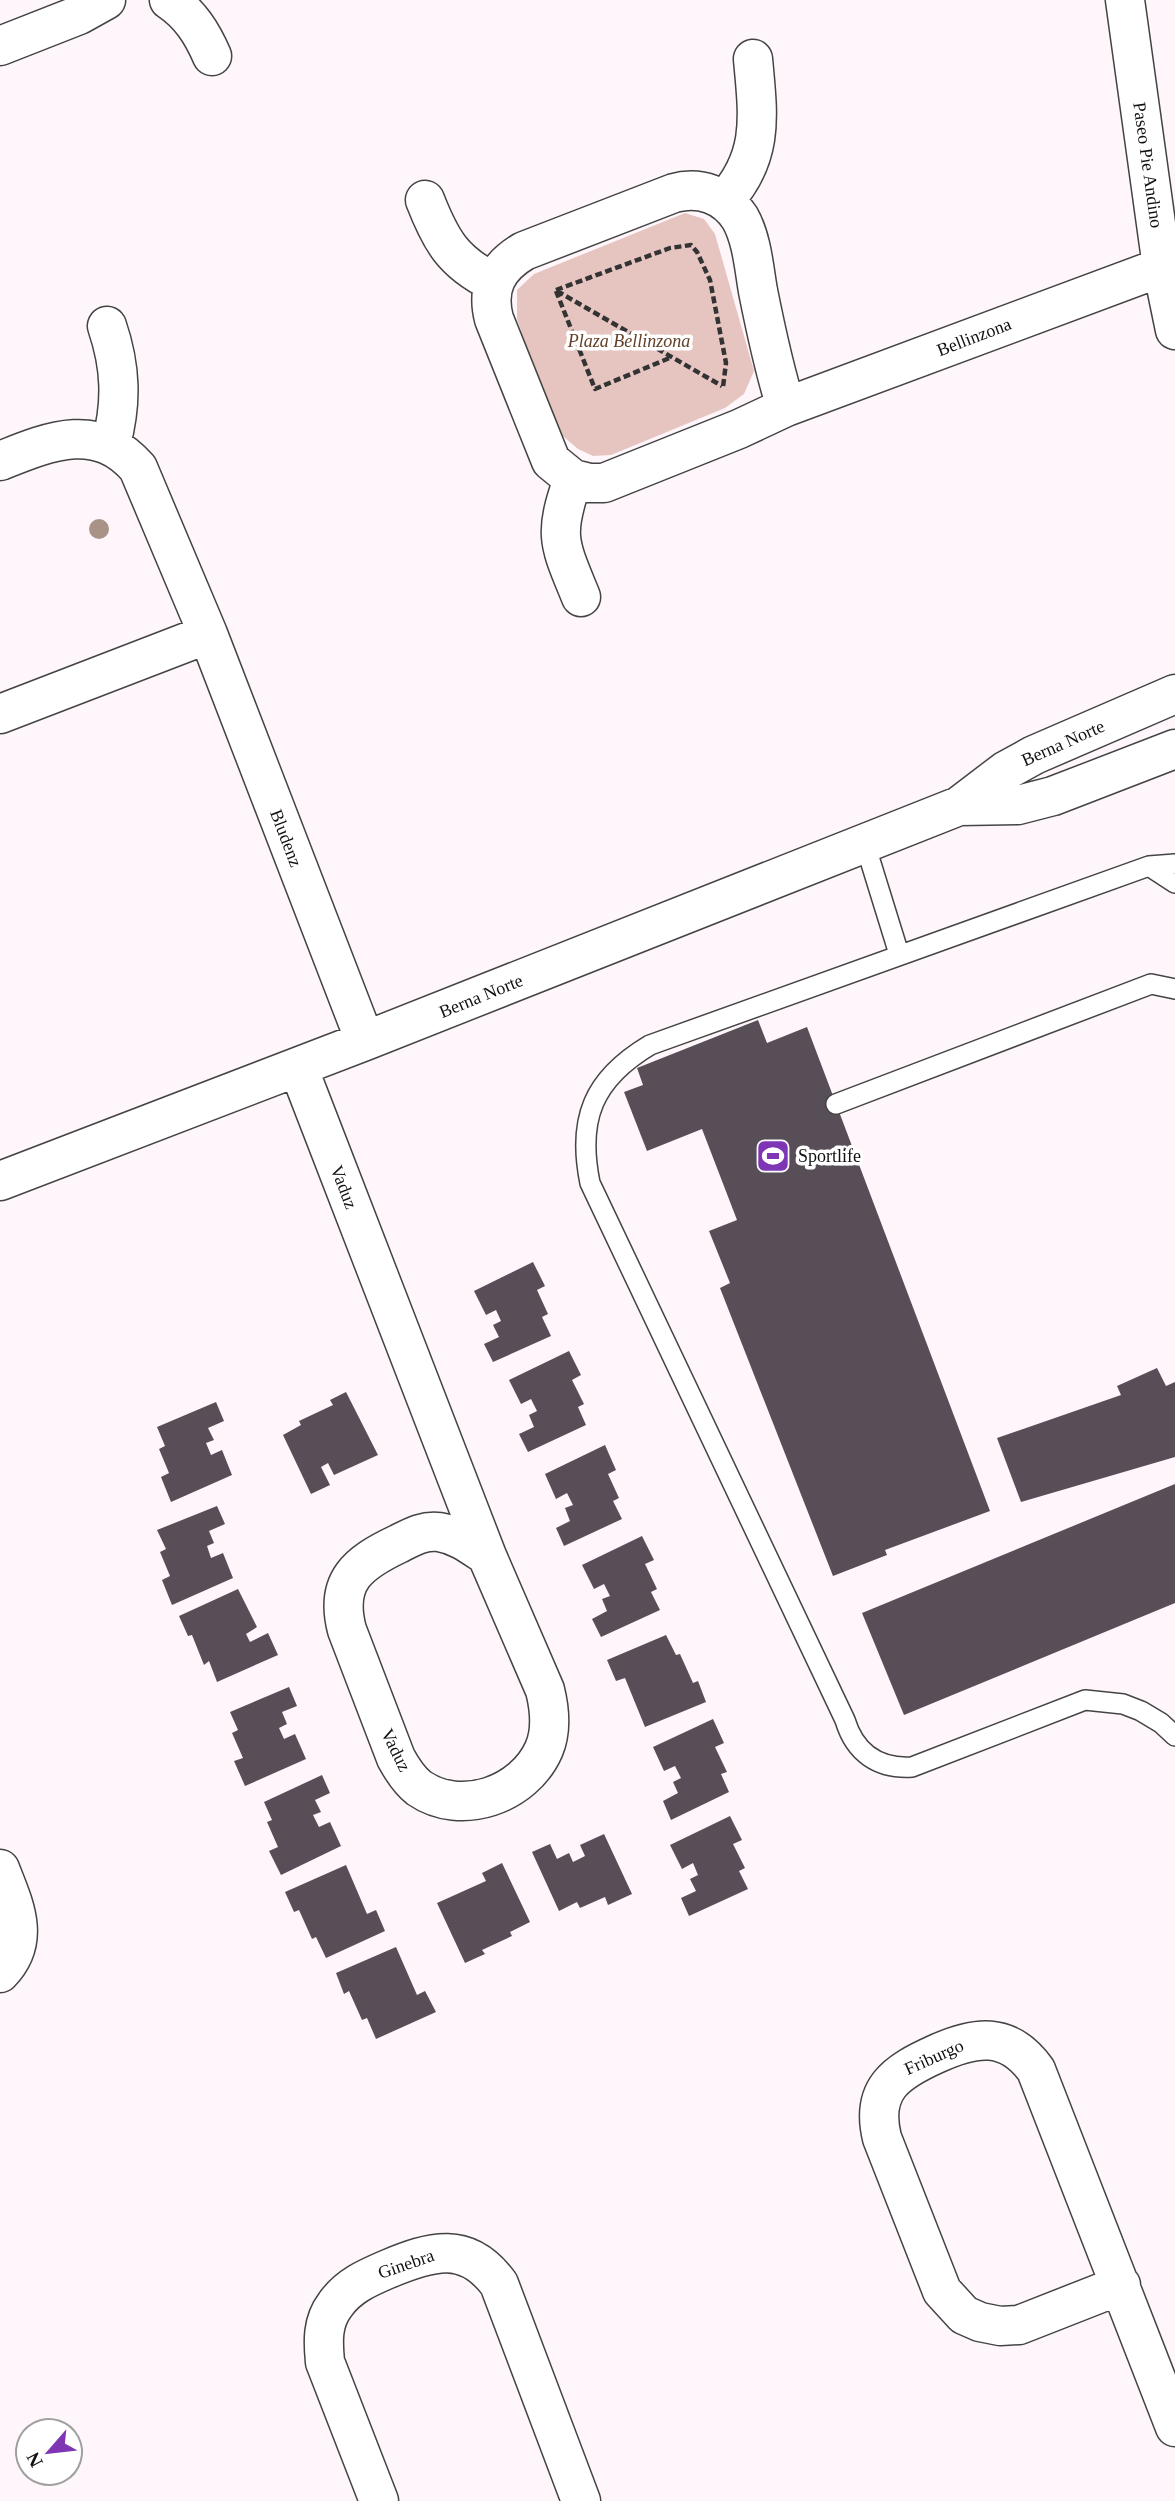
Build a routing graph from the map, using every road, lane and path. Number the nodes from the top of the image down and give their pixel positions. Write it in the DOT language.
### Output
graph roads {
  1 [pos="106,0"];
  2 [pos="169,0"];
  3 [pos="1125,0"];
  4 [pos="0,46"];
  5 [pos="212,56"];
  6 [pos="753,59"];
  7 [pos="425,200"];
  8 [pos="724,201"];
  9 [pos="1162,267"];
  10 [pos="493,282"];
  11 [pos="556,290"];
  12 [pos="107,326"];
  13 [pos="1175,330"];
  14 [pos="672,357"];
  15 [pos="723,387"];
  16 [pos="786,407"];
  17 [pos="739,429"];
  18 [pos="111,444"];
  19 [pos="0,461"];
  20 [pos="573,479"];
  21 [pos="581,597"];
  22 [pos="208,634"];
  23 [pos="1175,694"];
  24 [pos="0,714"];
  25 [pos="1175,749"];
  26 [pos="960,806"];
  27 [pos="865,844"];
  28 [pos="1175,864"];
  29 [pos="1149,866"];
  30 [pos="1175,883"];
  31 [pos="899,954"];
  32 [pos="1175,989"];
  33 [pos="365,1041"];
  34 [pos="298,1067"];
  35 [pos="836,1104"];
  36 [pos="0,1181"];
  37 [pos="450,1463"];
  38 [pos="426,1532"];
  39 [pos="486,1556"];
  40 [pos="1175,1736"];
  41 [pos="0,1869"];
  42 [pos="0,1973"];
  43 [pos="1121,2285"];
  44 [pos="1175,2427"];
  45 [pos="577,2500"];
  46 [pos="379,2501"];
  1 -- 4 [label="street"];
  2 -- 5 [label="street"];
  3 -- 9 [label="street, Paseo Pie Andino"];
  6 -- 8 [label="street"];
  7 -- 10 [label="street"];
  8 -- 10 [label="street"];
  8 -- 16 [label="street"];
  9 -- 13 [label="street, Paseo Pie Andino"];
  9 -- 16 [label="street, Bellinzona"];
  10 -- 20 [label="street"];
  11 -- 14 [label="path"];
  11 -- 14 [label="path"];
  11 -- 15 [label="path"];
  12 -- 18 [label="street"];
  14 -- 15 [label="path"];
  15 -- 17 [label="path"];
  16 -- 17 [label="street, Bellinzona"];
  17 -- 20 [label="street, Bellinzona"];
  18 -- 19 [label="street"];
  18 -- 22 [label="street, Bludenz"];
  20 -- 21 [label="street"];
  22 -- 24 [label="street"];
  22 -- 33 [label="street, Bludenz"];
  23 -- 26 [label="street, Berna Norte"];
  25 -- 26 [label="street, Berna Norte"];
  26 -- 27 [label="street, Berna Norte"];
  27 -- 31 [label="lane"];
  27 -- 33 [label="street, Berna Norte"];
  28 -- 29 [label="lane"];
  29 -- 30 [label="lane"];
  29 -- 31 [label="lane"];
  31 -- 40 [label="lane"];
  32 -- 35 [label="lane"];
  33 -- 34 [label="street, Berna Norte"];
  34 -- 36 [label="street, Berna Norte"];
  34 -- 37 [label="street, Vaduz"];
  37 -- 38 [label="street, Vaduz"];
  37 -- 39 [label="street, Vaduz"];
  38 -- 39 [label="street"];
  38 -- 39 [label="street, Vaduz"];
  41 -- 42 [label="street"];
  43 -- 43 [label="street, Friburgo"];
  43 -- 44 [label="street, Friburgo"];
  45 -- 46 [label="street, Ginebra"];
}
